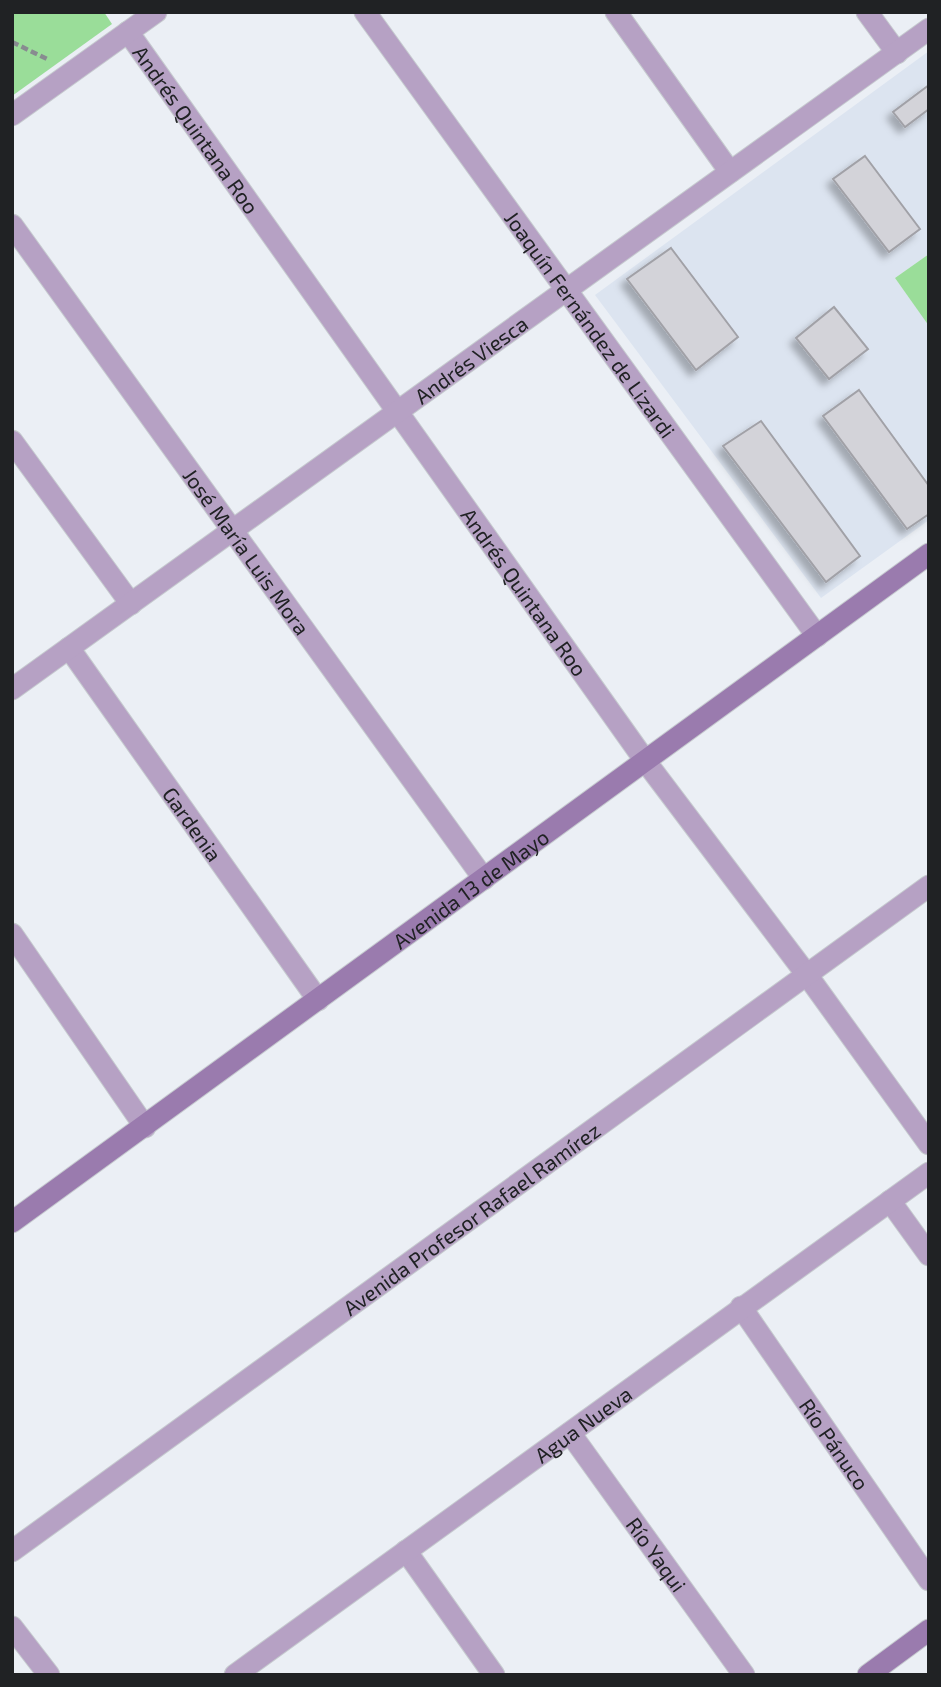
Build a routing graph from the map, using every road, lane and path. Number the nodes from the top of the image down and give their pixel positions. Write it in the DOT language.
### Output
graph roads {
  1 [pos="156,12"];
  2 [pos="365,12"];
  3 [pos="616,12"];
  4 [pos="867,12"];
  5 [pos="929,29"];
  6 [pos="128,32"];
  7 [pos="12,42"];
  8 [pos="897,52"];
  9 [pos="72,72"];
  10 [pos="12,115"];
  11 [pos="730,172"];
  12 [pos="12,225"];
  13 [pos="566,291"];
  14 [pos="397,414"];
  15 [pos="12,441"];
  16 [pos="234,530"];
  17 [pos="929,554"];
  18 [pos="131,604"];
  19 [pos="817,636"];
  20 [pos="69,648"];
  21 [pos="12,689"];
  22 [pos="646,762"];
  23 [pos="484,879"];
  24 [pos="929,886"];
  25 [pos="12,934"];
  26 [pos="807,975"];
  27 [pos="318,1000"];
  28 [pos="145,1127"];
  29 [pos="929,1144"];
  30 [pos="929,1173"];
  31 [pos="890,1201"];
  32 [pos="12,1222"];
  33 [pos="929,1255"];
  34 [pos="741,1307"];
  35 [pos="570,1433"];
  36 [pos="406,1550"];
  37 [pos="12,1551"];
  38 [pos="929,1580"];
  39 [pos="12,1626"];
  40 [pos="929,1630"];
  41 [pos="244,1672"];
  42 [pos="48,1675"];
  43 [pos="494,1675"];
  44 [pos="744,1675"];
  45 [pos="868,1675"];
  1 -- 6 [label="street"];
  2 -- 13 [label="street, Joaquín Fernández de Lizardi"];
  3 -- 11 [label="street"];
  4 -- 8 [label="street"];
  5 -- 8 [label="street, Andrés Viesca"];
  6 -- 9 [label="street"];
  6 -- 14 [label="street, Andrés Quintana Roo"];
  7 -- 9 [label="path"];
  8 -- 11 [label="street, Andrés Viesca"];
  9 -- 10 [label="street"];
  11 -- 13 [label="street, Andrés Viesca"];
  12 -- 16 [label="street, José María Luis Mora"];
  13 -- 14 [label="street, Andrés Viesca"];
  13 -- 19 [label="street, Joaquín Fernández de Lizardi"];
  14 -- 16 [label="street, Andrés Viesca"];
  14 -- 22 [label="street, Andrés Quintana Roo"];
  15 -- 18 [label="street"];
  16 -- 18 [label="street, Andrés Viesca"];
  16 -- 23 [label="street, José María Luis Mora"];
  17 -- 19 [label="street, Avenida 13 de Mayo"];
  18 -- 20 [label="street, Andrés Viesca"];
  19 -- 22 [label="street, Avenida 13 de Mayo"];
  20 -- 21 [label="street, Andrés Viesca"];
  20 -- 27 [label="street, Gardenia"];
  22 -- 23 [label="street, Avenida 13 de Mayo"];
  22 -- 26 [label="street, Andrés Quintana Roo"];
  23 -- 27 [label="street, Avenida 13 de Mayo"];
  24 -- 26 [label="street, Avenida Profesor Rafael Ramírez"];
  25 -- 28 [label="street"];
  26 -- 29 [label="street, Andrés Quintana Roo"];
  26 -- 37 [label="street, Avenida Profesor Rafael Ramírez"];
  27 -- 28 [label="street, Avenida 13 de Mayo"];
  28 -- 32 [label="street, Avenida 13 de Mayo"];
  30 -- 31 [label="street, Agua Nueva"];
  31 -- 33 [label="street"];
  31 -- 34 [label="street, Agua Nueva"];
  34 -- 35 [label="street, Agua Nueva"];
  34 -- 38 [label="street, Río Pánuco"];
  35 -- 36 [label="street, Agua Nueva"];
  35 -- 44 [label="street, Río Yaqui"];
  36 -- 41 [label="street, Agua Nueva"];
  36 -- 43 [label="street"];
  39 -- 42 [label="street"];
  40 -- 45 [label="street"];
}
